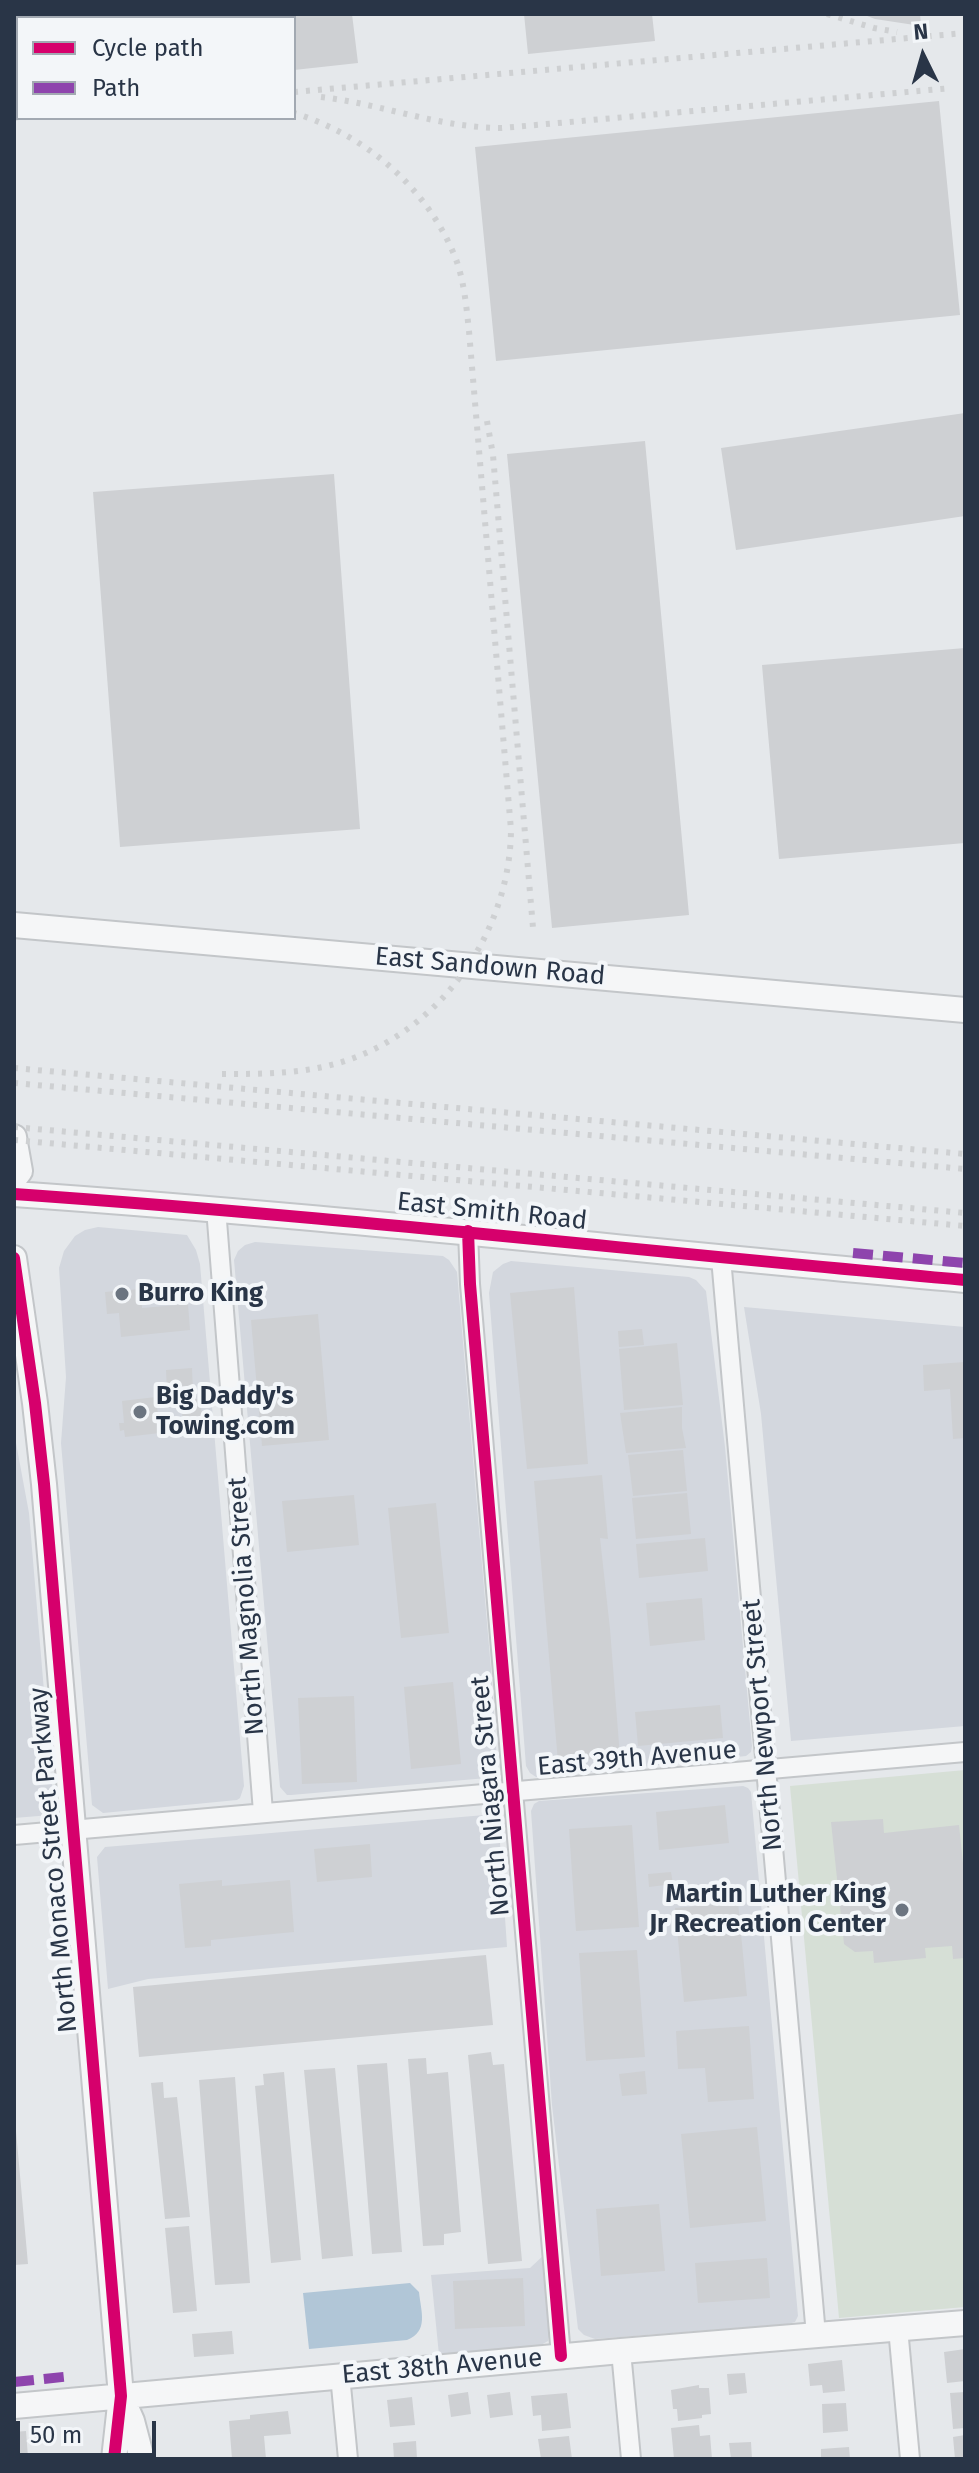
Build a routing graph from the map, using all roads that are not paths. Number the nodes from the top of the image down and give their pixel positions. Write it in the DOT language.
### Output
graph roads {
  1 [pos="14,925"];
  2 [pos="965,1010"];
  3 [pos="14,1137"];
  4 [pos="14,1179"];
  5 [pos="14,1194"];
  6 [pos="216,1208"];
  7 [pos="468,1231"];
  8 [pos="14,1258"];
  9 [pos="721,1258"];
  10 [pos="965,1280"];
  11 [pos="965,1752"];
  12 [pos="768,1770"];
  13 [pos="512,1792"];
  14 [pos="263,1812"];
  15 [pos="73,1830"];
  16 [pos="14,1835"];
  17 [pos="965,2323"];
  18 [pos="898,2328"];
  19 [pos="816,2335"];
  20 [pos="621,2351"];
  21 [pos="561,2356"];
  22 [pos="341,2385"];
  23 [pos="121,2396"];
  24 [pos="14,2406"];
  25 [pos="114,2459"];
  26 [pos="142,2459"];
  27 [pos="348,2459"];
  28 [pos="631,2459"];
  29 [pos="910,2459"];
  1 -- 2 [label="street, East Sandown Road"];
  3 -- 4 [label="street"];
  5 -- 6 [label="street, East Smith Road"];
  6 -- 7 [label="street, East Smith Road"];
  6 -- 14 [label="street, North Magnolia Street"];
  7 -- 9 [label="street, East Smith Road"];
  7 -- 13 [label="street, North Niagara Street"];
  8 -- 15 [label="street, North Monaco Street Parkway"];
  9 -- 10 [label="street, East Smith Road"];
  9 -- 12 [label="street, North Newport Street"];
  11 -- 12 [label="street, East 39th Avenue"];
  12 -- 13 [label="street, East 39th Avenue"];
  12 -- 19 [label="street, North Newport Street"];
  13 -- 14 [label="street, East 39th Avenue"];
  13 -- 21 [label="street, North Niagara Street"];
  14 -- 15 [label="street, East 39th Avenue"];
  15 -- 16 [label="street, East 39th Avenue"];
  15 -- 23 [label="street, North Monaco Street Parkway"];
  17 -- 18 [label="street, East 38th Avenue"];
  18 -- 19 [label="street, East 38th Avenue"];
  18 -- 29 [label="street"];
  19 -- 20 [label="street, East 38th Avenue"];
  20 -- 21 [label="street, East 38th Avenue"];
  20 -- 28 [label="street"];
  21 -- 22 [label="street, East 38th Avenue"];
  22 -- 23 [label="street, East 38th Avenue"];
  22 -- 27 [label="street"];
  23 -- 24 [label="street, East 38th Avenue"];
  23 -- 25 [label="street, North Monaco Street Parkway"];
  23 -- 26 [label="street, North Monaco Street Parkway"];
}
